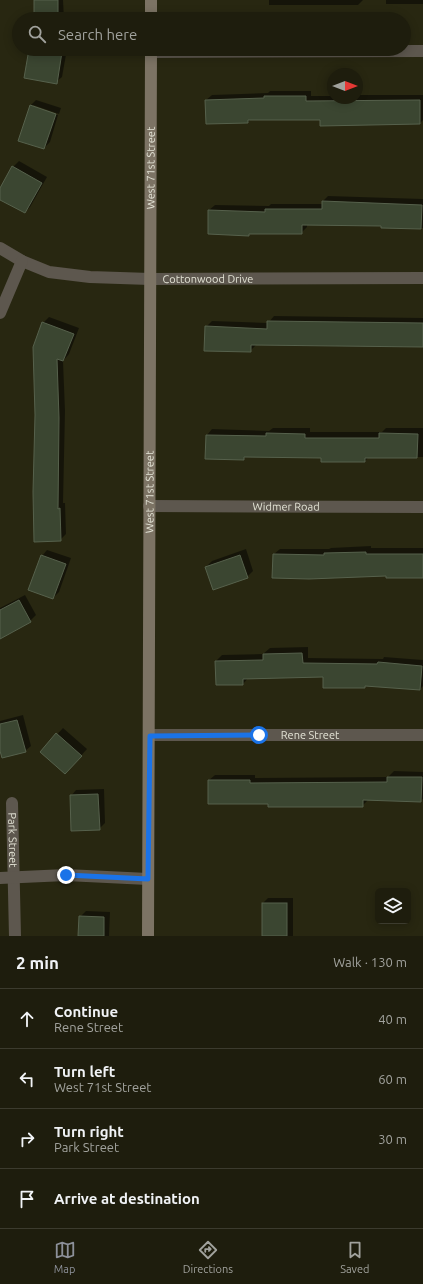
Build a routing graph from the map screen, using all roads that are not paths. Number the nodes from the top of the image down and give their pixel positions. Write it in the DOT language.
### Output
graph roads {
  1 [pos="151,0"];
  2 [pos="151,12"];
  3 [pos="411,51"];
  4 [pos="423,51"];
  5 [pos="151,56"];
  6 [pos="0,248"];
  7 [pos="22,261"];
  8 [pos="423,278"];
  9 [pos="150,280"];
  10 [pos="0,313"];
  11 [pos="149,506"];
  12 [pos="423,507"];
  13 [pos="423,735"];
  14 [pos="150,736"];
  15 [pos="12,803"];
  16 [pos="14,877"];
  17 [pos="0,878"];
  18 [pos="148,879"];
  19 [pos="15,936"];
  20 [pos="148,936"];
  1 -- 2 [label="street"];
  3 -- 4 [label="street"];
  5 -- 9 [label="street, West 71st Street"];
  6 -- 7 [label="street, Cottonwood Drive"];
  7 -- 9 [label="street, Cottonwood Drive"];
  7 -- 10 [label="street"];
  8 -- 9 [label="street, Cottonwood Drive"];
  9 -- 11 [label="street, West 71st Street"];
  11 -- 12 [label="street, Widmer Road"];
  11 -- 14 [label="street, West 71st Street"];
  13 -- 14 [label="street, Rene Street"];
  14 -- 18 [label="street, West 71st Street"];
  15 -- 16 [label="street, Park Street"];
  16 -- 17 [label="street, Park Street"];
  16 -- 18 [label="street, Park Street"];
  16 -- 19 [label="street, Park Street"];
  18 -- 20 [label="street, West 71st Street"];
}
